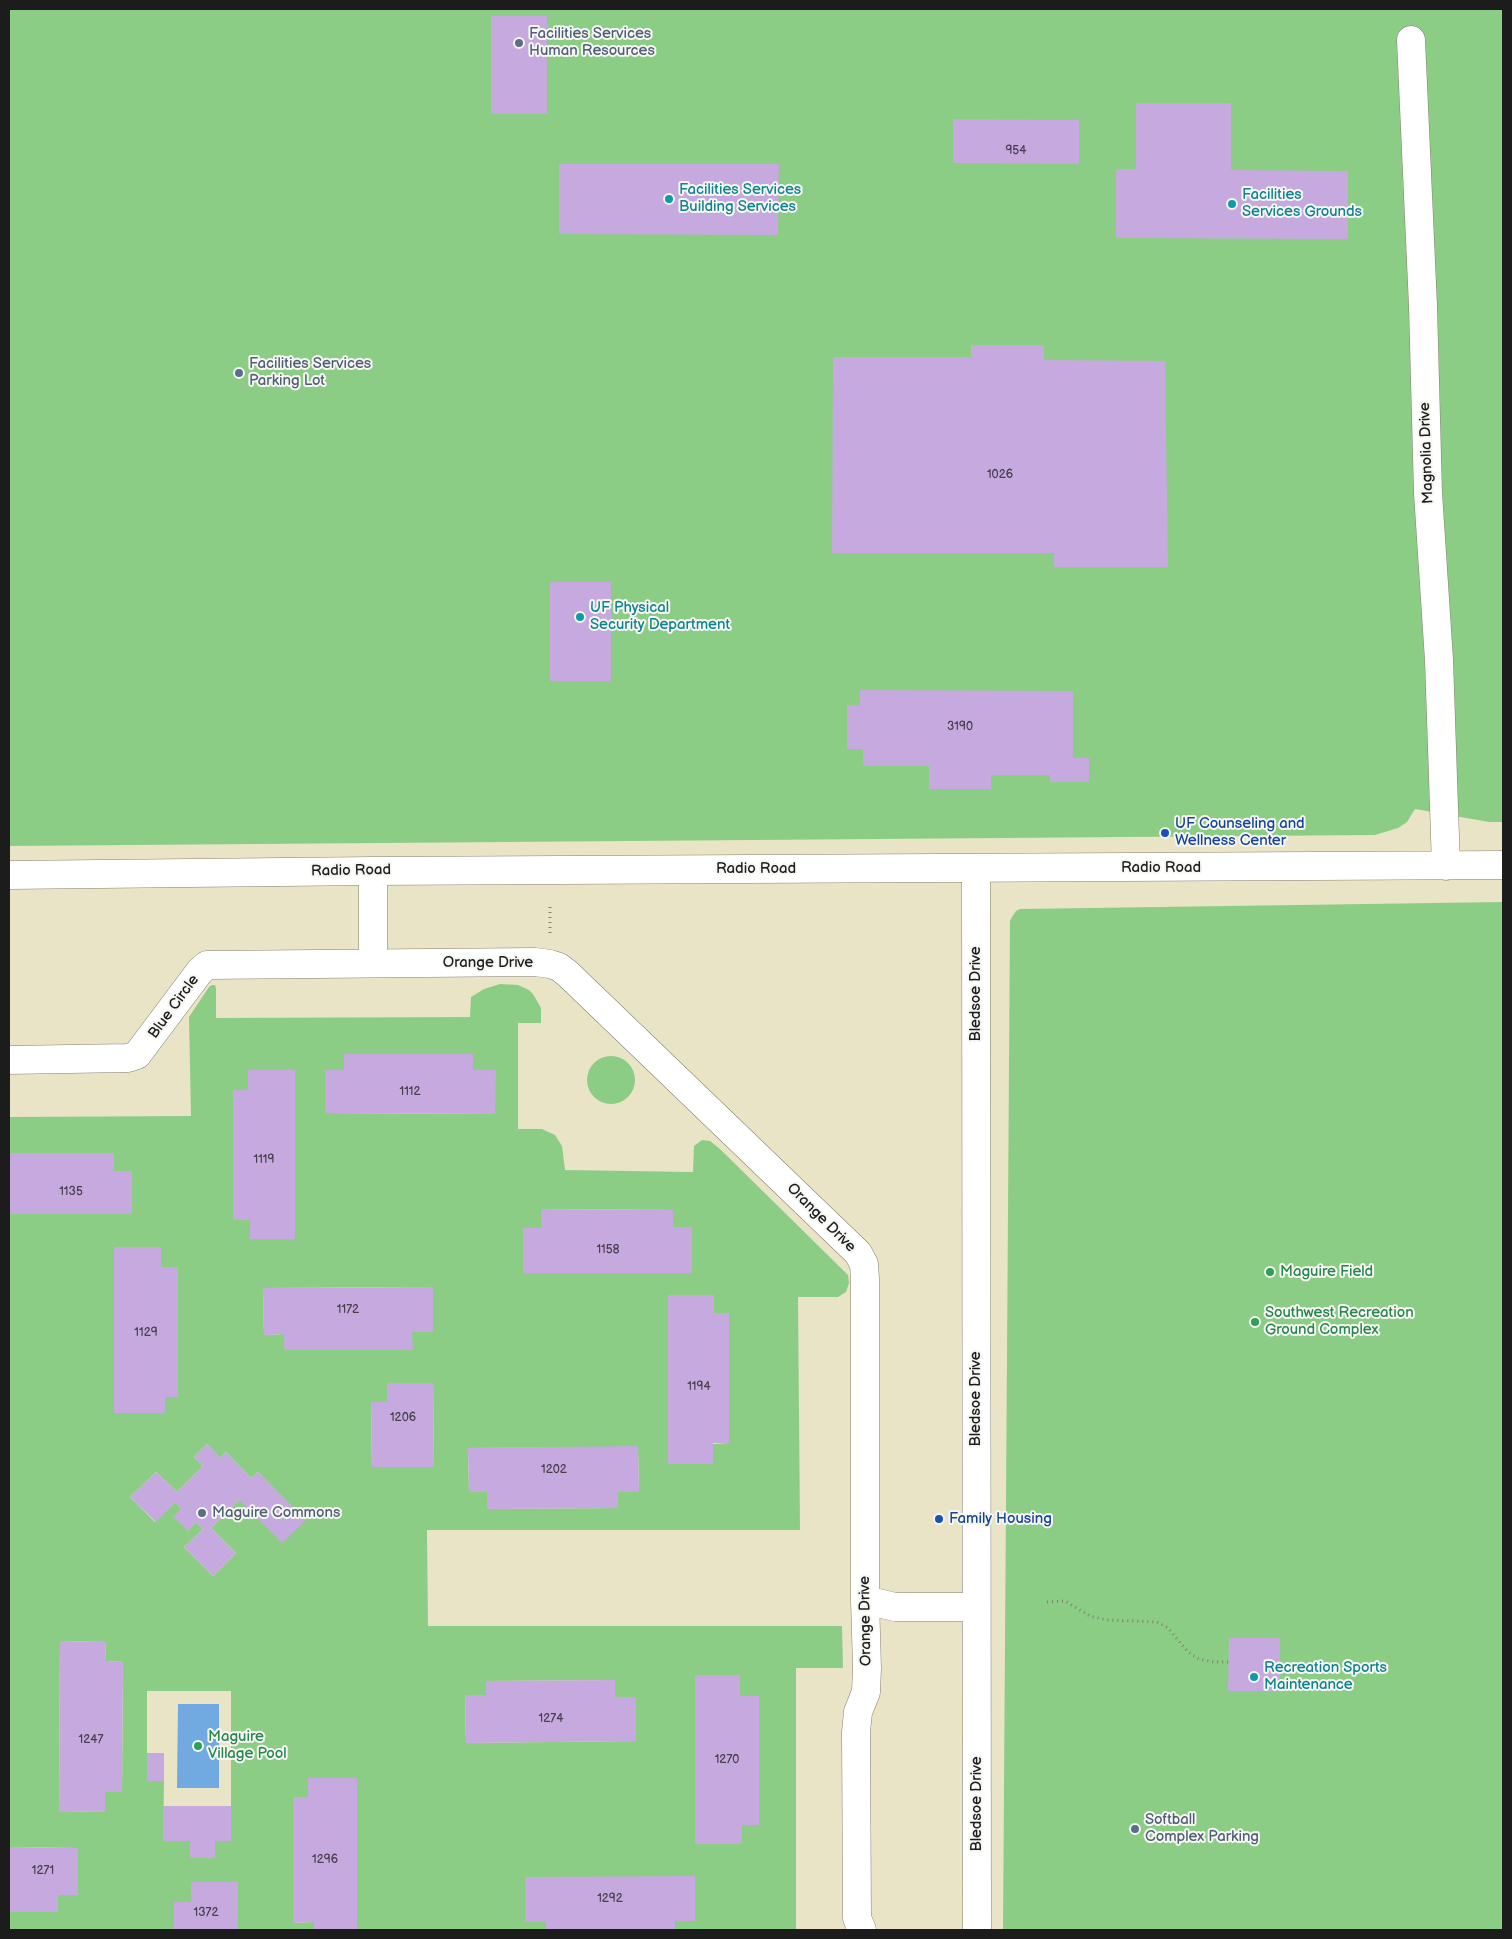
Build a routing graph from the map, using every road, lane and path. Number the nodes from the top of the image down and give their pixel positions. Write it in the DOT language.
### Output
graph roads {
  1 [pos="1411,40"];
  2 [pos="1503,865"];
  3 [pos="1446,866"];
  4 [pos="976,868"];
  5 [pos="373,871"];
  6 [pos="9,875"];
  7 [pos="373,963"];
  8 [pos="9,1060"];
  9 [pos="865,1600"];
  10 [pos="1047,1602"];
  11 [pos="976,1607"];
  12 [pos="1229,1662"];
  13 [pos="862,1930"];
  14 [pos="977,1930"];
  1 -- 3 [label="street, Magnolia Drive"];
  2 -- 3 [label="street, Radio Road"];
  3 -- 4 [label="street, Radio Road"];
  4 -- 5 [label="street, Radio Road"];
  4 -- 11 [label="street, Bledsoe Drive"];
  5 -- 6 [label="street, Radio Road"];
  5 -- 7 [label="street"];
  7 -- 8 [label="street, Blue Circle"];
  7 -- 9 [label="street, Orange Drive"];
  9 -- 11 [label="street"];
  9 -- 13 [label="street, Orange Drive"];
  10 -- 12 [label="path"];
  11 -- 14 [label="street, Bledsoe Drive"];
}
